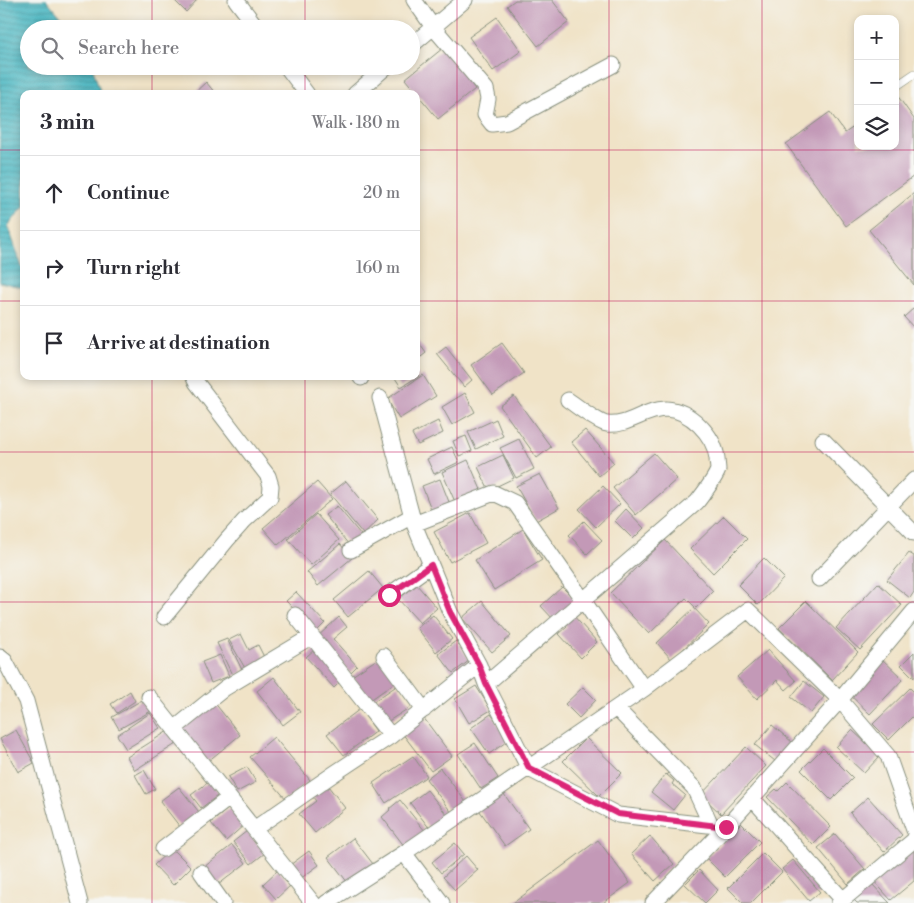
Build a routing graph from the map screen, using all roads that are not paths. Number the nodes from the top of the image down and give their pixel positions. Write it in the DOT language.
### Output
graph roads {
  1 [pos="236,0"];
  2 [pos="414,0"];
  3 [pos="465,0"];
  4 [pos="251,20"];
  5 [pos="433,27"];
  6 [pos="420,38"];
  7 [pos="613,64"];
  8 [pos="914,74"];
  9 [pos="293,75"];
  10 [pos="377,75"];
  11 [pos="899,84"];
  12 [pos="304,90"];
  13 [pos="360,90"];
  14 [pos="195,380"];
  15 [pos="380,398"];
  16 [pos="568,400"];
  17 [pos="823,440"];
  18 [pos="914,480"];
  19 [pos="889,507"];
  20 [pos="413,520"];
  21 [pos="914,532"];
  22 [pos="351,550"];
  23 [pos="431,565"];
  24 [pos="819,579"];
  25 [pos="389,595"];
  26 [pos="584,600"];
  27 [pos="295,615"];
  28 [pos="913,615"];
  29 [pos="164,617"];
  30 [pos="312,636"];
  31 [pos="384,656"];
  32 [pos="0,657"];
  33 [pos="479,665"];
  34 [pos="486,684"];
  35 [pos="644,689"];
  36 [pos="149,697"];
  37 [pos="840,700"];
  38 [pos="616,708"];
  39 [pos="424,710"];
  40 [pos="174,729"];
  41 [pos="391,736"];
  42 [pos="529,768"];
  43 [pos="229,798"];
  44 [pos="752,798"];
  45 [pos="910,804"];
  46 [pos="718,826"];
  47 [pos="254,829"];
  48 [pos="914,830"];
  49 [pos="914,840"];
  50 [pos="164,849"];
  51 [pos="404,853"];
  52 [pos="200,872"];
  53 [pos="841,902"];
  54 [pos="80,903"];
  55 [pos="222,903"];
  56 [pos="313,903"];
  57 [pos="326,903"];
  58 [pos="442,903"];
  59 [pos="653,903"];
  1 -- 4 [label="street"];
  2 -- 5 [label="street"];
  3 -- 5 [label="street"];
  5 -- 6 [label="street"];
  5 -- 7 [label="street"];
  8 -- 11 [label="lane"];
  9 -- 12 [label="street"];
  10 -- 13 [label="street"];
  14 -- 29 [label="street"];
  15 -- 20 [label="street"];
  16 -- 26 [label="street"];
  17 -- 19 [label="street"];
  18 -- 19 [label="street"];
  19 -- 21 [label="street"];
  19 -- 24 [label="street"];
  20 -- 22 [label="street"];
  20 -- 23 [label="street"];
  20 -- 26 [label="street"];
  23 -- 25 [label="street"];
  23 -- 33 [label="street"];
  26 -- 34 [label="street"];
  26 -- 35 [label="street"];
  27 -- 30 [label="street"];
  28 -- 37 [label="street"];
  30 -- 40 [label="street"];
  30 -- 41 [label="street"];
  31 -- 39 [label="street"];
  32 -- 54 [label="street"];
  33 -- 34 [label="street"];
  33 -- 39 [label="street"];
  34 -- 42 [label="street"];
  35 -- 37 [label="street"];
  35 -- 38 [label="street"];
  36 -- 40 [label="street"];
  37 -- 44 [label="street"];
  37 -- 45 [label="street"];
  38 -- 42 [label="street"];
  38 -- 46 [label="street"];
  39 -- 41 [label="street"];
  40 -- 43 [label="street"];
  41 -- 47 [label="street"];
  42 -- 46 [label="street"];
  42 -- 51 [label="street"];
  43 -- 47 [label="street"];
  43 -- 50 [label="street"];
  44 -- 46 [label="street"];
  44 -- 53 [label="street"];
  45 -- 48 [label="street"];
  46 -- 59 [label="street"];
  47 -- 56 [label="street"];
  49 -- 53 [label="street"];
  51 -- 57 [label="street"];
  51 -- 58 [label="street"];
  52 -- 55 [label="street"];
}
